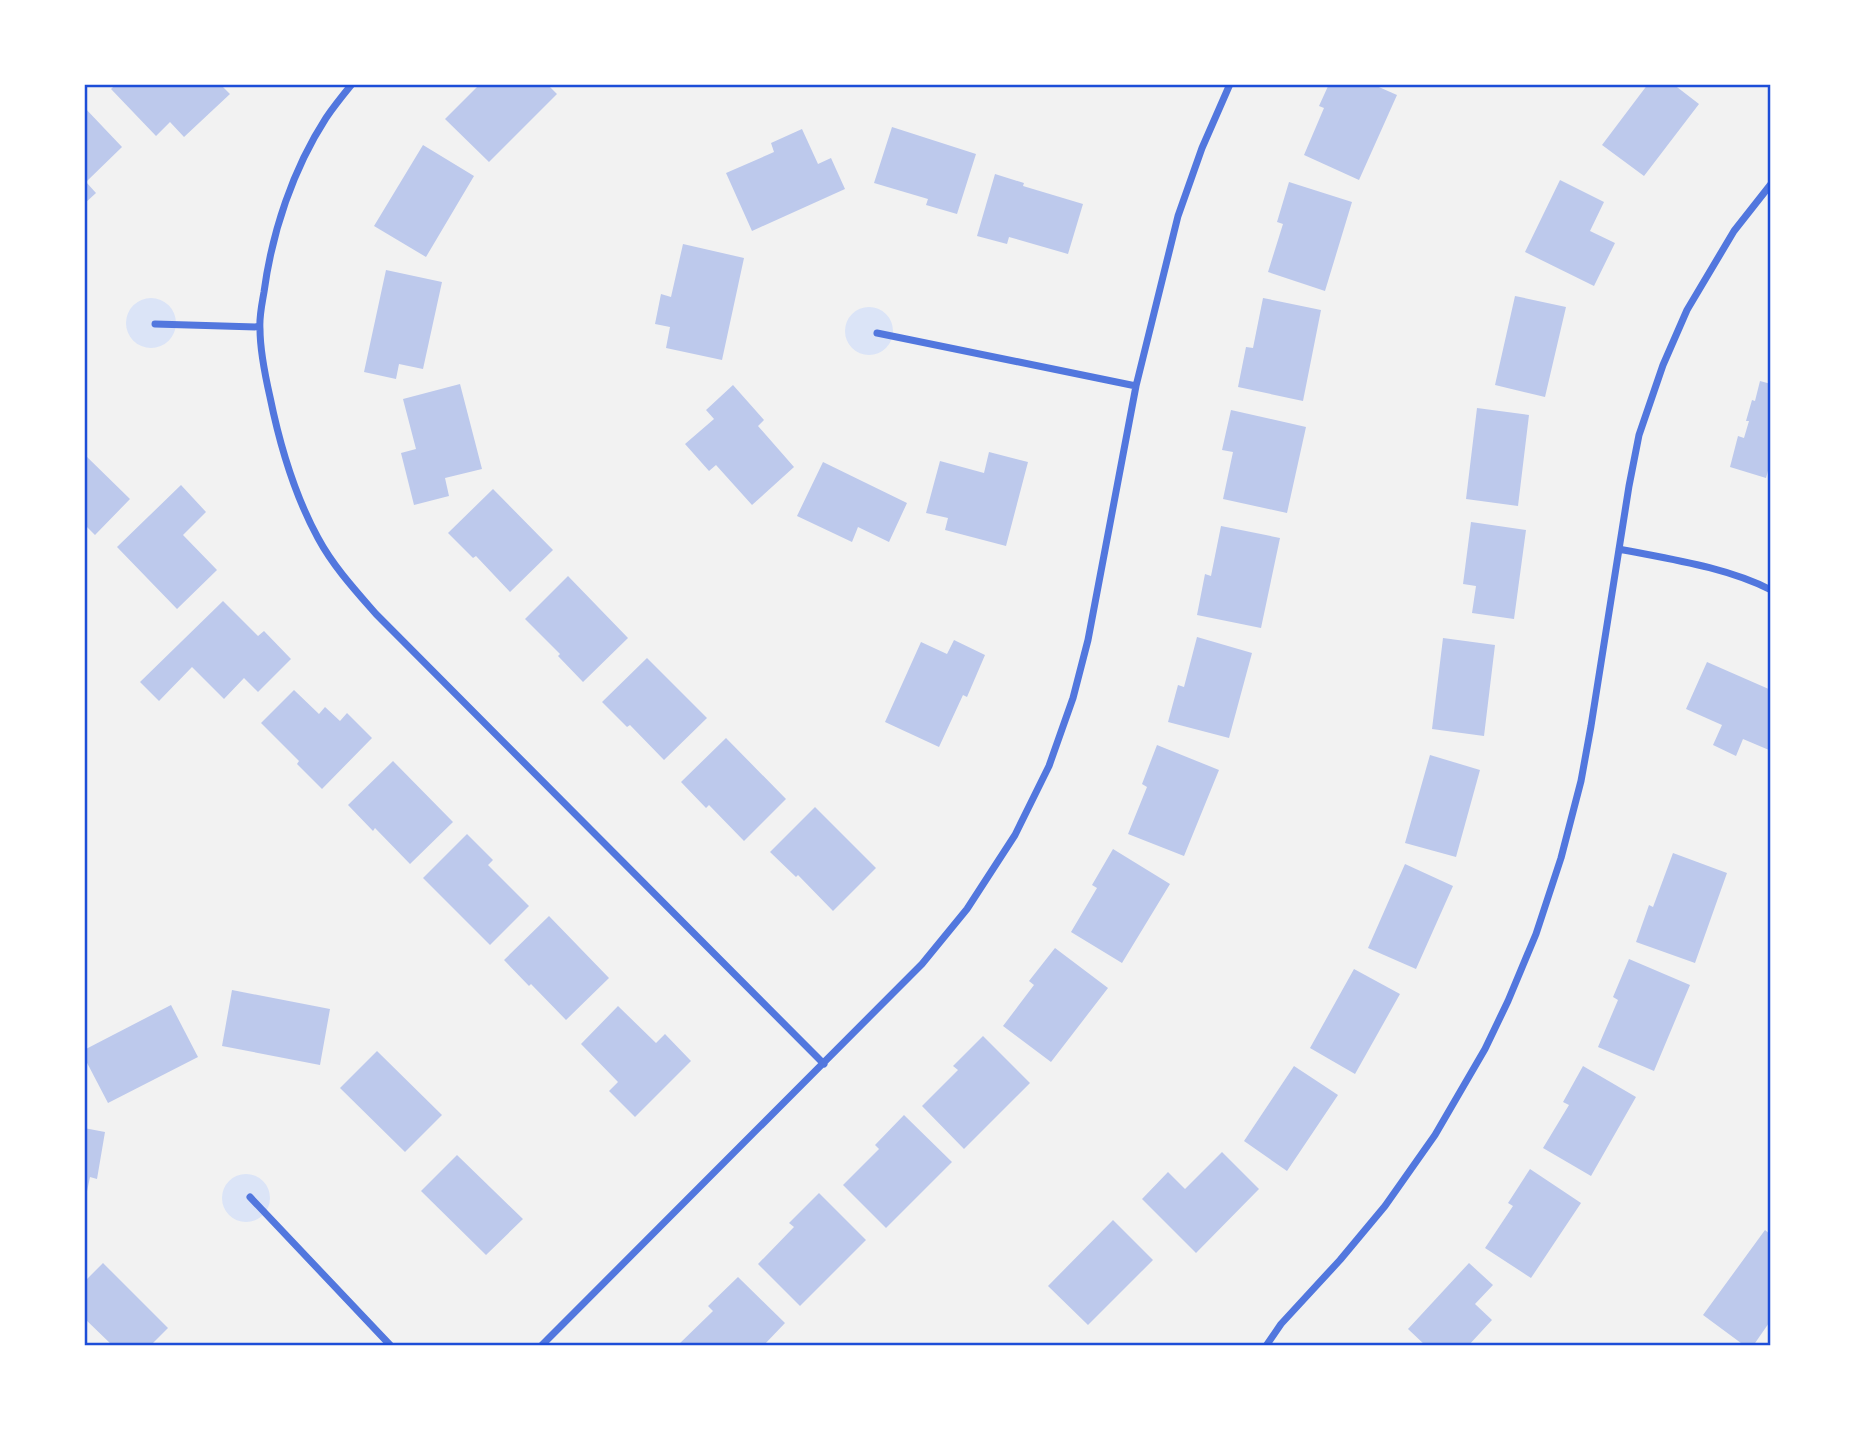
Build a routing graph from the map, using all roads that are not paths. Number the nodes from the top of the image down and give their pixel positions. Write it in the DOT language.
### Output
graph roads {
  1 [pos="352,84"];
  2 [pos="1230,84"];
  3 [pos="1771,184"];
  4 [pos="155,324"];
  5 [pos="260,327"];
  6 [pos="877,333"];
  7 [pos="1136,386"];
  8 [pos="1619,549"];
  9 [pos="1771,590"];
  10 [pos="824,1064"];
  11 [pos="250,1197"];
  12 [pos="391,1346"];
  13 [pos="541,1346"];
  14 [pos="1265,1346"];
  1 -- 5 [label="street"];
  2 -- 7 [label="street"];
  3 -- 8 [label="street"];
  4 -- 5 [label="street"];
  5 -- 10 [label="street"];
  6 -- 7 [label="street"];
  7 -- 10 [label="street"];
  8 -- 9 [label="street"];
  8 -- 14 [label="street"];
  10 -- 13 [label="street"];
  11 -- 12 [label="street"];
}
